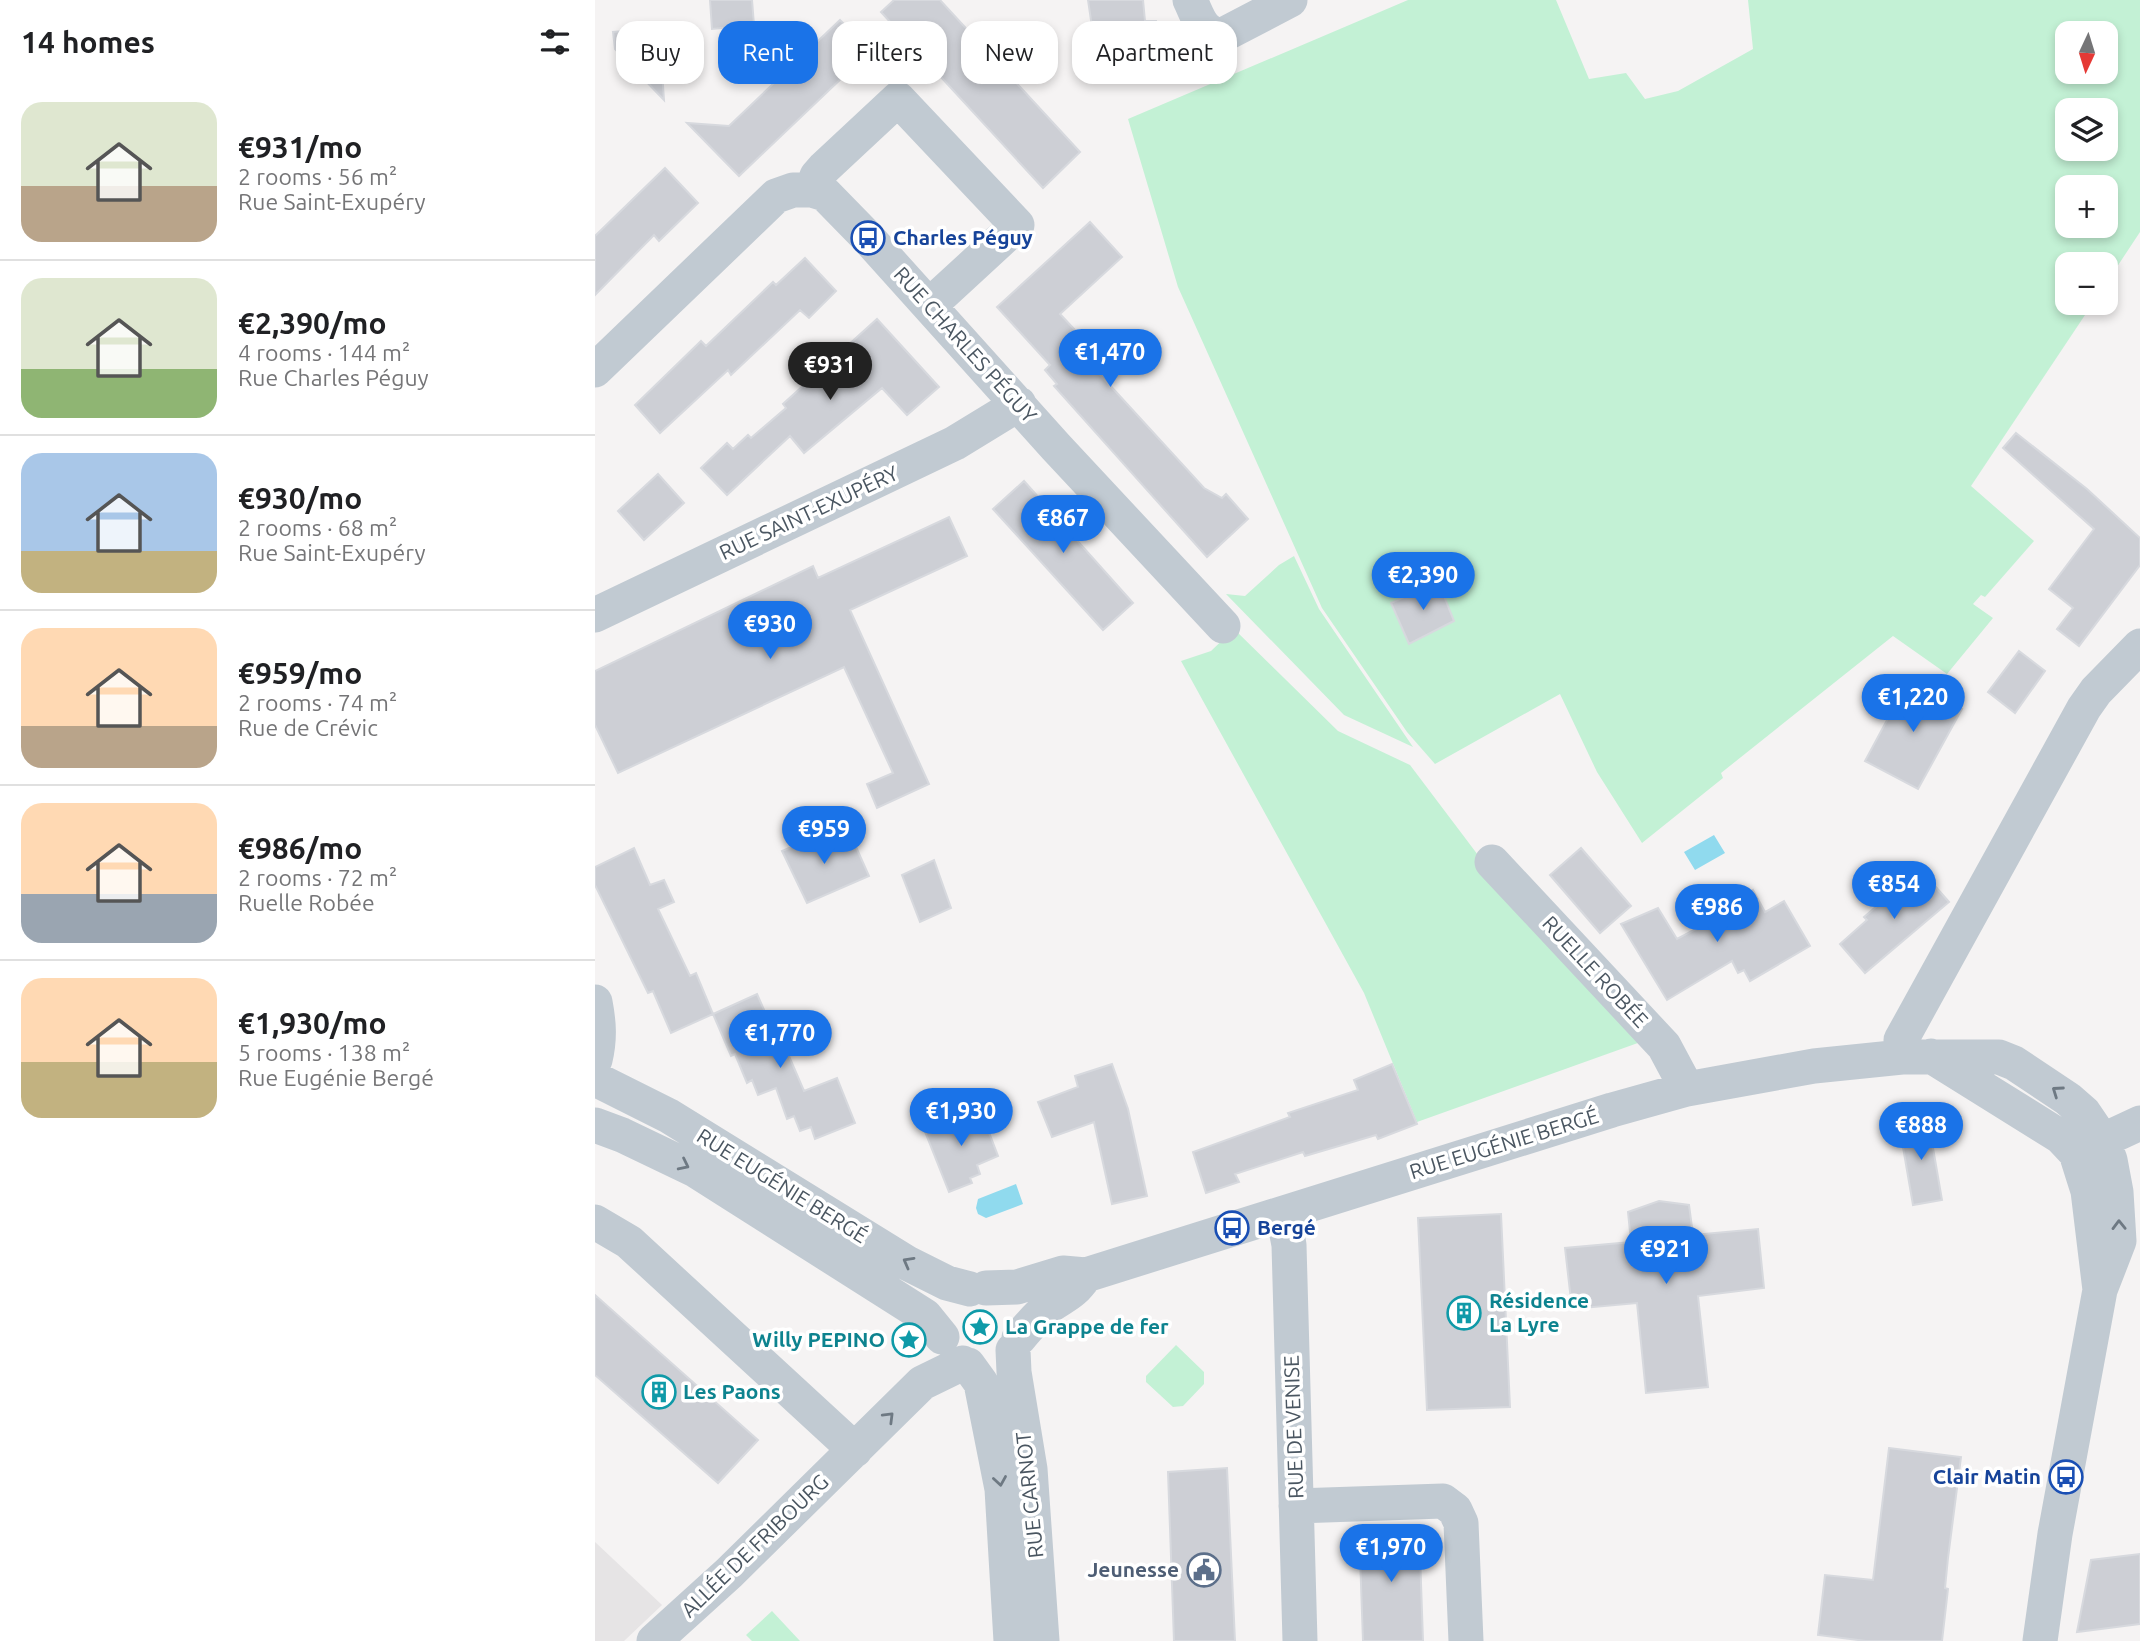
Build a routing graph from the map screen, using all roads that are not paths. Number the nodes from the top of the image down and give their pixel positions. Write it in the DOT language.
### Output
graph roads {
  1 [pos="1190,0"];
  2 [pos="1290,0"];
  3 [pos="812,190"];
  4 [pos="930,305"];
  5 [pos="595,370"];
  6 [pos="1019,404"];
  7 [pos="595,615"];
  8 [pos="1223,626"];
  9 [pos="2140,646"];
  10 [pos="1492,862"];
  11 [pos="595,1002"];
  12 [pos="1916,1056"];
  13 [pos="595,1060"];
  14 [pos="595,1079"];
  15 [pos="1687,1090"];
  16 [pos="2140,1123"];
  17 [pos="595,1125"];
  18 [pos="2089,1147"];
  19 [pos="1283,1214"];
  20 [pos="595,1222"];
  21 [pos="1086,1275"];
  22 [pos="978,1289"];
  23 [pos="1016,1344"];
  24 [pos="958,1355"];
  25 [pos="855,1450"];
  26 [pos="1296,1506"];
  27 [pos="654,1641"];
  28 [pos="1011,1641"];
  29 [pos="1042,1641"];
  30 [pos="1300,1641"];
  31 [pos="1465,1641"];
  32 [pos="2040,1641"];
  1 -- 2 [label="street"];
  3 -- 4 [label="street, RUE CHARLES PÉGUY"];
  3 -- 4 [label="street"];
  3 -- 5 [label="street"];
  4 -- 6 [label="street, RUE CHARLES PÉGUY"];
  6 -- 7 [label="street, RUE SAINT-EXUPÉRY"];
  6 -- 8 [label="street, RUE CHARLES PÉGUY"];
  9 -- 12 [label="street"];
  10 -- 15 [label="street, RUELLE ROBÉE"];
  11 -- 13 [label="street"];
  12 -- 15 [label="street, RUE EUGÉNIE BERGÉ"];
  12 -- 18 [label="street"];
  22 -- 14 [label="street, RUE EUGÉNIE BERGÉ, one-way"];
  15 -- 19 [label="street, RUE EUGÉNIE BERGÉ"];
  16 -- 18 [label="street"];
  17 -- 24 [label="street, RUE EUGÉNIE BERGÉ, one-way"];
  18 -- 32 [label="street"];
  19 -- 21 [label="street, RUE EUGÉNIE BERGÉ"];
  19 -- 26 [label="street, RUE DE VENISE"];
  20 -- 25 [label="street"];
  21 -- 22 [label="street, RUE EUGÉNIE BERGÉ"];
  21 -- 23 [label="street, RUE EUGÉNIE BERGÉ"];
  22 -- 23 [label="street"];
  22 -- 24 [label="street"];
  23 -- 24 [label="street"];
  23 -- 29 [label="street, RUE CARNOT"];
  25 -- 24 [label="street, ALLÉE DE FRIBOURG, one-way"];
  24 -- 28 [label="street, RUE CARNOT, one-way"];
  25 -- 27 [label="street, ALLÉE DE FRIBOURG"];
  26 -- 30 [label="street, RUE DE VENISE"];
  26 -- 31 [label="street"];
}
